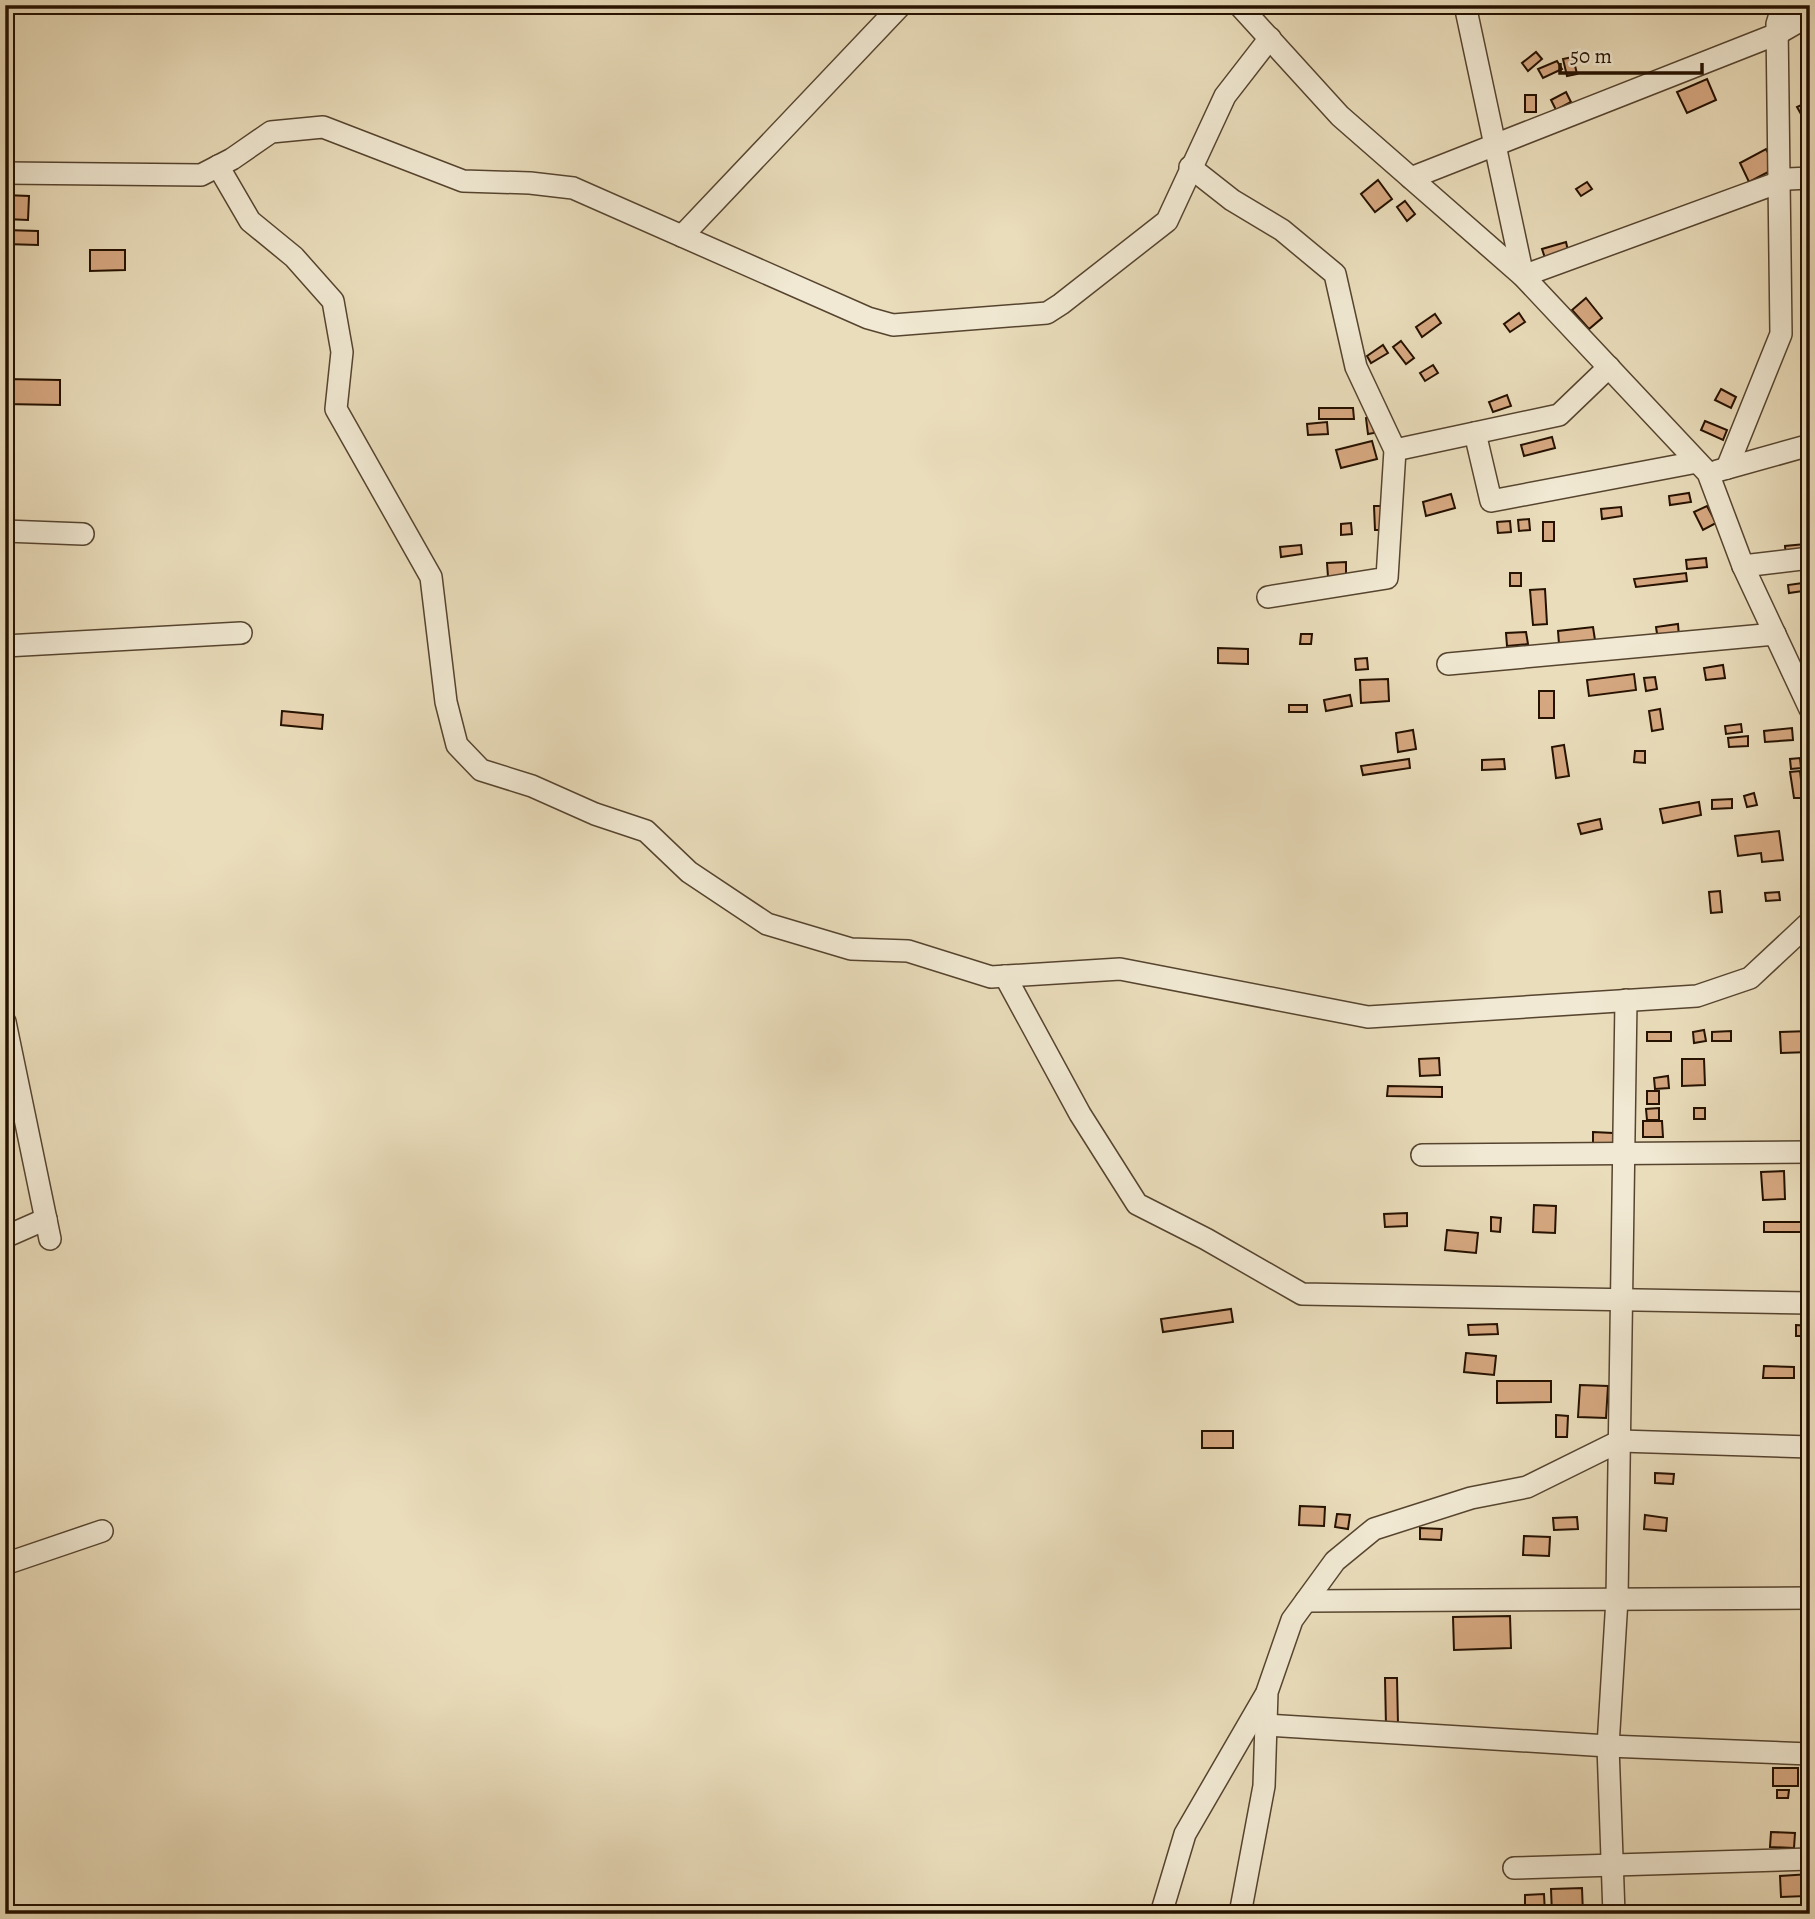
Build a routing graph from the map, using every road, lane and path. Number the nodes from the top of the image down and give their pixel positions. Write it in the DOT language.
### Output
graph roads {
  1 [pos="901,5"];
  2 [pos="1239,5"];
  3 [pos="1465,5"];
  4 [pos="1783,5"];
  5 [pos="1810,15"];
  6 [pos="1777,34"];
  7 [pos="1270,38"];
  8 [pos="1494,145"];
  9 [pos="218,166"];
  10 [pos="1190,167"];
  11 [pos="5,173"];
  12 [pos="1410,178"];
  13 [pos="1810,178"];
  14 [pos="1779,183"];
  15 [pos="682,236"];
  16 [pos="1523,276"];
  17 [pos="1609,367"];
  18 [pos="1475,433"];
  19 [pos="1810,445"];
  20 [pos="1395,450"];
  21 [pos="1711,468"];
  22 [pos="5,531"];
  23 [pos="83,534"];
  24 [pos="1810,558"];
  25 [pos="1743,566"];
  26 [pos="1268,597"];
  27 [pos="241,633"];
  28 [pos="1775,634"];
  29 [pos="5,646"];
  30 [pos="1448,664"];
  31 [pos="1804,685"];
  32 [pos="1810,709"];
  33 [pos="1810,922"];
  34 [pos="1005,976"];
  35 [pos="1626,1000"];
  36 [pos="5,1022"];
  37 [pos="1810,1152"];
  38 [pos="1624,1153"];
  39 [pos="1422,1155"];
  40 [pos="5,1237"];
  41 [pos="1622,1299"];
  42 [pos="1810,1303"];
  43 [pos="1620,1441"];
  44 [pos="1810,1447"];
  45 [pos="102,1531"];
  46 [pos="5,1564"];
  47 [pos="1810,1598"];
  48 [pos="1618,1599"];
  49 [pos="1306,1601"];
  50 [pos="1267,1692"];
  51 [pos="1266,1725"];
  52 [pos="1608,1746"];
  53 [pos="1810,1754"];
  54 [pos="1810,1859"];
  55 [pos="1612,1865"];
  56 [pos="1514,1868"];
  57 [pos="1161,1914"];
  58 [pos="1240,1914"];
  59 [pos="1614,1914"];
  1 -- 15 [label="street"];
  2 -- 7 [label="street"];
  3 -- 8 [label="street"];
  4 -- 6 [label="street"];
  5 -- 6 [label="street"];
  6 -- 8 [label="street"];
  6 -- 14 [label="street"];
  7 -- 10 [label="street"];
  7 -- 12 [label="street"];
  8 -- 12 [label="street"];
  8 -- 16 [label="street"];
  9 -- 11 [label="street"];
  9 -- 15 [label="street"];
  9 -- 34 [label="street"];
  10 -- 15 [label="street"];
  10 -- 20 [label="street"];
  12 -- 16 [label="street"];
  13 -- 14 [label="street"];
  14 -- 16 [label="street"];
  14 -- 21 [label="street"];
  16 -- 17 [label="street"];
  17 -- 18 [label="street"];
  17 -- 21 [label="street"];
  18 -- 20 [label="street"];
  18 -- 21 [label="street"];
  19 -- 21 [label="street"];
  20 -- 26 [label="street"];
  21 -- 25 [label="street"];
  22 -- 23 [label="street"];
  24 -- 25 [label="street"];
  25 -- 28 [label="street"];
  27 -- 29 [label="street"];
  28 -- 30 [label="street"];
  28 -- 31 [label="street"];
  31 -- 32 [label="street"];
  33 -- 35 [label="street"];
  34 -- 35 [label="street"];
  34 -- 41 [label="street"];
  35 -- 38 [label="street"];
  36 -- 40 [label="street"];
  37 -- 38 [label="street"];
  38 -- 39 [label="street"];
  38 -- 41 [label="street"];
  41 -- 42 [label="street"];
  41 -- 43 [label="street"];
  43 -- 44 [label="street"];
  43 -- 48 [label="street"];
  43 -- 49 [label="street"];
  45 -- 46 [label="street"];
  47 -- 48 [label="street"];
  48 -- 49 [label="street"];
  48 -- 52 [label="street"];
  49 -- 50 [label="street"];
  50 -- 51 [label="street"];
  50 -- 57 [label="street"];
  51 -- 52 [label="street"];
  51 -- 58 [label="street"];
  52 -- 53 [label="street"];
  52 -- 55 [label="street"];
  54 -- 55 [label="street"];
  55 -- 56 [label="street"];
  55 -- 59 [label="street"];
}
